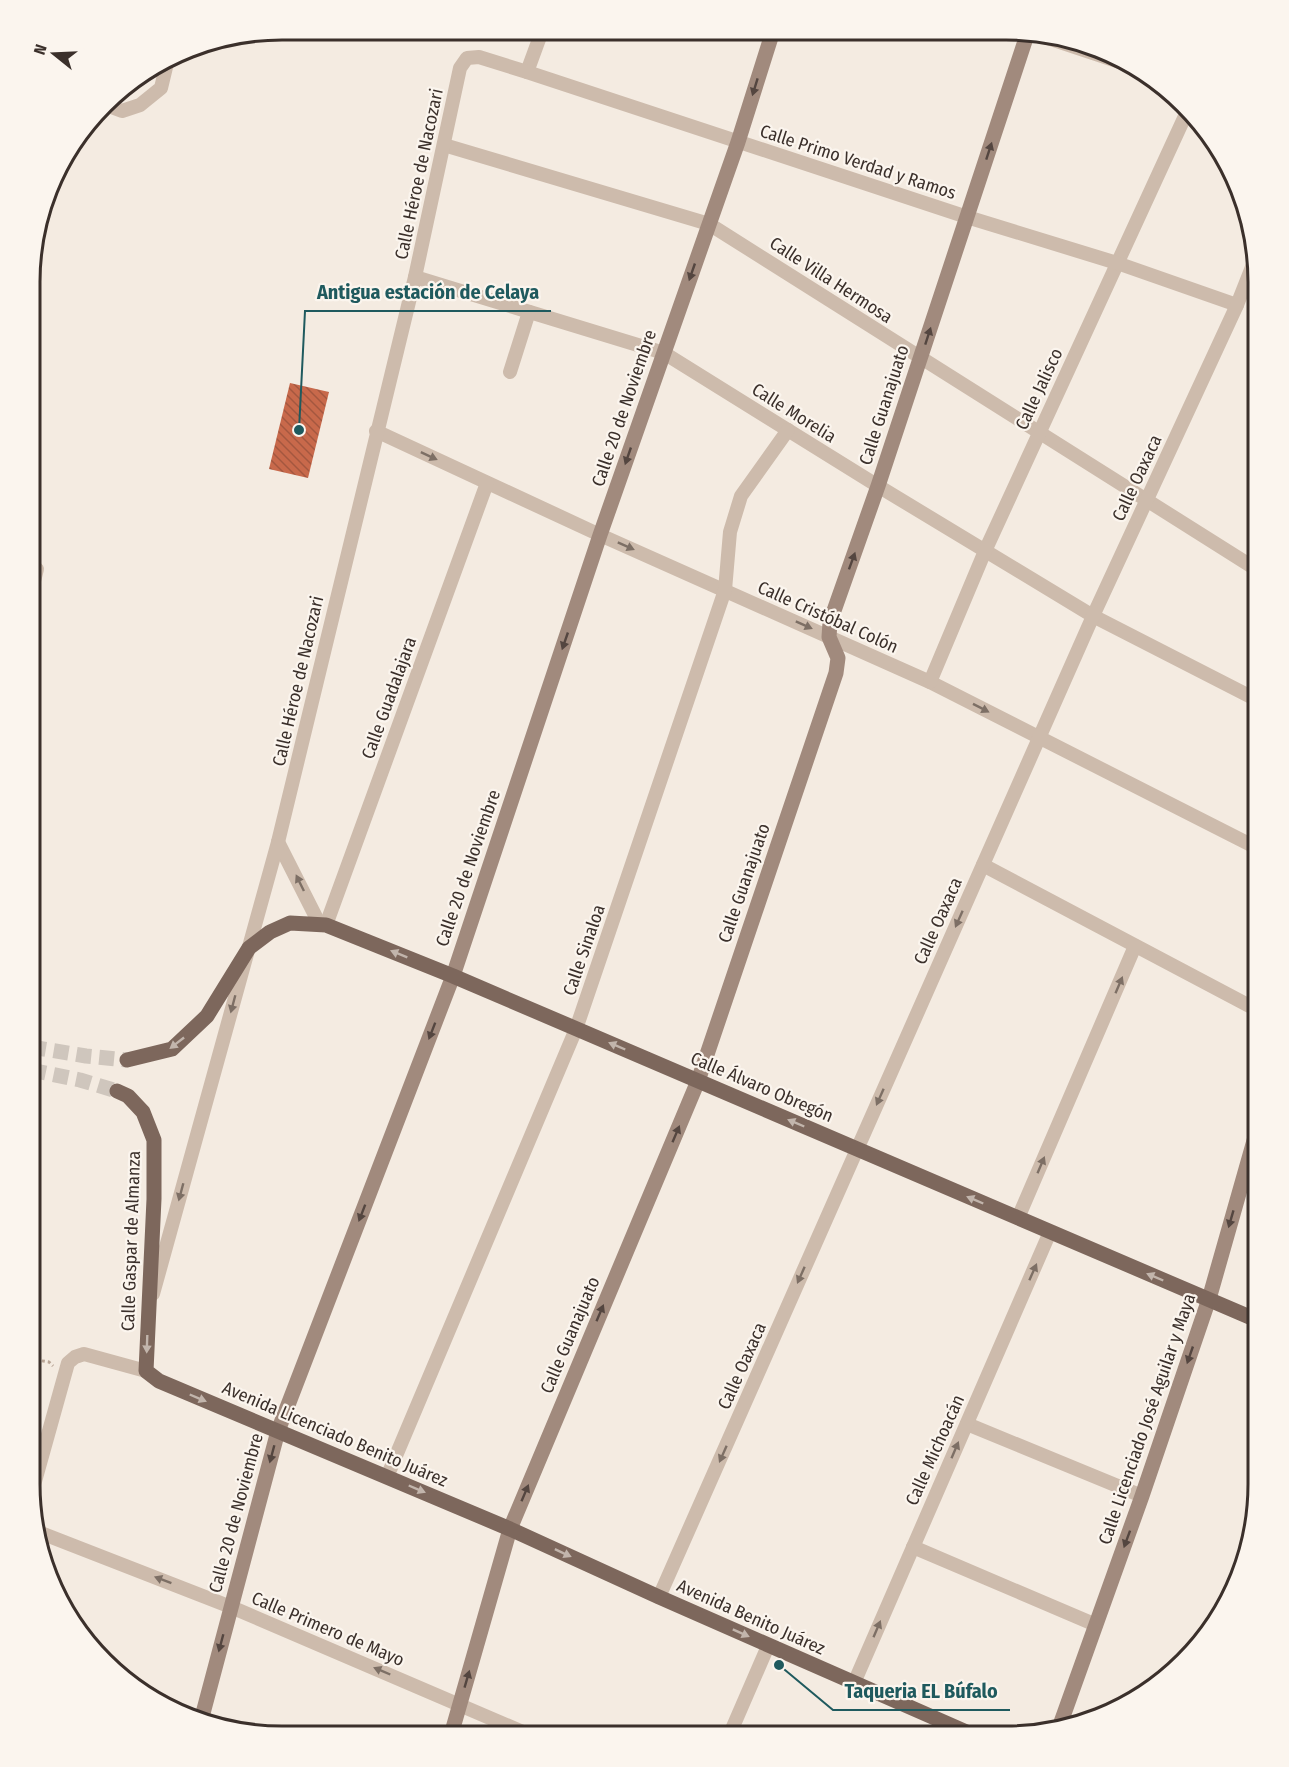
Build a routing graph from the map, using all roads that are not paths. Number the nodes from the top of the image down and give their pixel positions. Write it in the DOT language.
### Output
graph roads {
  1 [pos="539,40"];
  2 [pos="770,40"];
  3 [pos="1026,41"];
  4 [pos="467,58"];
  5 [pos="164,71"];
  6 [pos="527,72"];
  7 [pos="114,108"];
  8 [pos="1184,118"];
  9 [pos="738,142"];
  10 [pos="444,145"];
  11 [pos="967,217"];
  12 [pos="709,224"];
  13 [pos="1117,263"];
  14 [pos="415,276"];
  15 [pos="1248,277"];
  16 [pos="1237,305"];
  17 [pos="529,312"];
  18 [pos="664,353"];
  19 [pos="920,359"];
  20 [pos="510,372"];
  21 [pos="788,430"];
  22 [pos="376,431"];
  23 [pos="1039,432"];
  24 [pos="487,483"];
  25 [pos="878,486"];
  26 [pos="1147,501"];
  27 [pos="600,535"];
  28 [pos="985,551"];
  29 [pos="1248,564"];
  30 [pos="725,590"];
  31 [pos="1093,616"];
  32 [pos="829,637"];
  33 [pos="930,682"];
  34 [pos="1248,696"];
  35 [pos="1039,738"];
  36 [pos="278,842"];
  37 [pos="1248,843"];
  38 [pos="982,865"];
  39 [pos="323,925"];
  40 [pos="1136,946"];
  41 [pos="249,948"];
  42 [pos="453,976"];
  43 [pos="1248,1005"];
  44 [pos="576,1029"];
  45 [pos="127,1060"];
  46 [pos="698,1081"];
  47 [pos="117,1091"];
  48 [pos="857,1149"];
  49 [pos="1248,1162"];
  50 [pos="1018,1218"];
  51 [pos="1050,1232"];
  52 [pos="1209,1299"];
  53 [pos="149,1309"];
  54 [pos="1248,1317"];
  55 [pos="146,1371"];
  56 [pos="967,1424"];
  57 [pos="278,1431"];
  58 [pos="40,1463"];
  59 [pos="387,1477"];
  60 [pos="1143,1496"];
  61 [pos="510,1529"];
  62 [pos="46,1535"];
  63 [pos="913,1547"];
  64 [pos="659,1597"];
  65 [pos="231,1607"];
  66 [pos="1096,1625"];
  67 [pos="768,1646"];
  68 [pos="854,1683"];
  69 [pos="460,1704"];
  70 [pos="203,1714"];
  71 [pos="1062,1720"];
  72 [pos="454,1726"];
  73 [pos="510,1726"];
  74 [pos="733,1726"];
  75 [pos="953,1726"];
  1 -- 6 [label="street"];
  2 -- 9 [label="street, Calle 20 de Noviembre, one-way"];
  11 -- 3 [label="street, Calle Guanajuato, one-way"];
  4 -- 6 [label="street, Calle Primo Verdad y Ramos"];
  4 -- 10 [label="street, Calle Héroe de Nacozari"];
  5 -- 7 [label="street"];
  6 -- 9 [label="street, Calle Primo Verdad y Ramos"];
  8 -- 13 [label="street, Calle Jalisco"];
  9 -- 11 [label="street, Calle Primo Verdad y Ramos"];
  9 -- 12 [label="street, Calle 20 de Noviembre"];
  10 -- 12 [label="street, Calle Villa Hermosa"];
  10 -- 14 [label="street, Calle Héroe de Nacozari"];
  11 -- 13 [label="street, Calle Primo Verdad y Ramos"];
  19 -- 11 [label="street, Calle Guanajuato, one-way"];
  12 -- 18 [label="street, Calle 20 de Noviembre, one-way"];
  12 -- 19 [label="street, Calle Villa Hermosa"];
  13 -- 16 [label="street, Calle Primo Verdad y Ramos"];
  13 -- 23 [label="street, Calle Jalisco"];
  14 -- 17 [label="street, Calle Morelia"];
  14 -- 22 [label="street, Calle Héroe de Nacozari"];
  15 -- 16 [label="street, Calle Oaxaca"];
  16 -- 26 [label="street, Calle Oaxaca"];
  17 -- 18 [label="street, Calle Morelia"];
  17 -- 20 [label="street"];
  18 -- 21 [label="street, Calle Morelia"];
  18 -- 27 [label="street, Calle 20 de Noviembre, one-way"];
  19 -- 23 [label="street, Calle Villa Hermosa"];
  19 -- 25 [label="street, Calle Guanajuato"];
  21 -- 25 [label="street, Calle Morelia"];
  21 -- 30 [label="street, Calle Sinaloa"];
  22 -- 24 [label="street, Calle Cristóbal Colón, one-way"];
  22 -- 36 [label="street, Calle Héroe de Nacozari"];
  23 -- 26 [label="street, Calle Villa Hermosa"];
  23 -- 28 [label="street, Calle Jalisco"];
  24 -- 27 [label="street, Calle Cristóbal Colón"];
  24 -- 39 [label="street, Calle Guadalajara"];
  25 -- 28 [label="street, Calle Morelia"];
  32 -- 25 [label="street, Calle Guanajuato, one-way"];
  26 -- 29 [label="street, Calle Villa Hermosa"];
  26 -- 31 [label="street, Calle Oaxaca"];
  27 -- 30 [label="street, Calle Cristóbal Colón, one-way"];
  27 -- 42 [label="street, Calle 20 de Noviembre, one-way"];
  28 -- 31 [label="street, Calle Morelia"];
  28 -- 33 [label="street, Calle Jalisco"];
  30 -- 32 [label="street, Calle Cristóbal Colón, one-way"];
  30 -- 44 [label="street, Calle Sinaloa"];
  31 -- 34 [label="street, Calle Morelia"];
  31 -- 35 [label="street, Calle Oaxaca"];
  32 -- 33 [label="street, Calle Cristóbal Colón"];
  32 -- 46 [label="street, Calle Guanajuato"];
  33 -- 35 [label="street, Calle Cristóbal Colón, one-way"];
  35 -- 37 [label="street, Calle Cristóbal Colón"];
  35 -- 38 [label="street, Calle Oaxaca"];
  39 -- 36 [label="street, one-way"];
  36 -- 41 [label="street, Calle Héroe de Nacozari"];
  38 -- 40 [label="street"];
  38 -- 48 [label="street, Calle Oaxaca, one-way"];
  39 -- 41 [label="main road, Calle Álvaro Obregón"];
  42 -- 39 [label="main road, Calle Álvaro Obregón, one-way"];
  40 -- 43 [label="street"];
  50 -- 40 [label="street, one-way"];
  41 -- 45 [label="main road, one-way"];
  41 -- 53 [label="street, Calle Héroe de Nacozari, one-way"];
  42 -- 44 [label="main road, Calle Álvaro Obregón"];
  42 -- 57 [label="street, Calle 20 de Noviembre, one-way"];
  46 -- 44 [label="main road, Calle Álvaro Obregón, one-way"];
  44 -- 59 [label="street, Calle Sinaloa"];
  48 -- 46 [label="main road, Calle Álvaro Obregón, one-way"];
  61 -- 46 [label="street, Calle Guanajuato, one-way"];
  47 -- 53 [label="main road, Calle Gaspar de Almanza"];
  50 -- 48 [label="main road, Calle Álvaro Obregón, one-way"];
  48 -- 64 [label="street, Calle Oaxaca, one-way"];
  49 -- 52 [label="street, Calle Licenciado José Aguilar y Maya, one-way"];
  50 -- 51 [label="main road, Calle Álvaro Obregón"];
  52 -- 51 [label="main road, Calle Álvaro Obregón, one-way"];
  56 -- 51 [label="street, Calle Michoacán, one-way"];
  52 -- 54 [label="main road, Calle Álvaro Obregón"];
  52 -- 60 [label="street, Calle Licenciado José Aguilar y Maya, one-way"];
  53 -- 55 [label="main road, Calle Gaspar de Almanza, one-way"];
  55 -- 57 [label="main road, Avenida Licenciado Benito Juárez, one-way"];
  55 -- 58 [label="street"];
  56 -- 60 [label="street"];
  63 -- 56 [label="street, Calle Michoacán, one-way"];
  57 -- 59 [label="main road, Avenida Licenciado Benito Juárez"];
  57 -- 65 [label="street, Calle 20 de Noviembre, one-way"];
  59 -- 61 [label="main road, Avenida Licenciado Benito Juárez, one-way"];
  60 -- 66 [label="street, Calle Licenciado José Aguilar y Maya, one-way"];
  61 -- 64 [label="main road, Avenida Benito Juárez, one-way"];
  69 -- 61 [label="street, Calle Guanajuato, one-way"];
  65 -- 62 [label="street, Calle Primero de Mayo, one-way"];
  63 -- 66 [label="street"];
  68 -- 63 [label="street, Calle Michoacán, one-way"];
  64 -- 67 [label="main road, Avenida Benito Juárez, one-way"];
  69 -- 65 [label="street, Calle Primero de Mayo, one-way"];
  65 -- 70 [label="street, Calle 20 de Noviembre, one-way"];
  66 -- 71 [label="street, Calle Licenciado José Aguilar y Maya"];
  67 -- 68 [label="main road, Avenida Benito Juárez"];
  67 -- 74 [label="street"];
  68 -- 75 [label="main road, Avenida Benito Juárez"];
  69 -- 72 [label="street, Calle Guanajuato"];
  69 -- 73 [label="street, Calle Primero de Mayo"];
}
